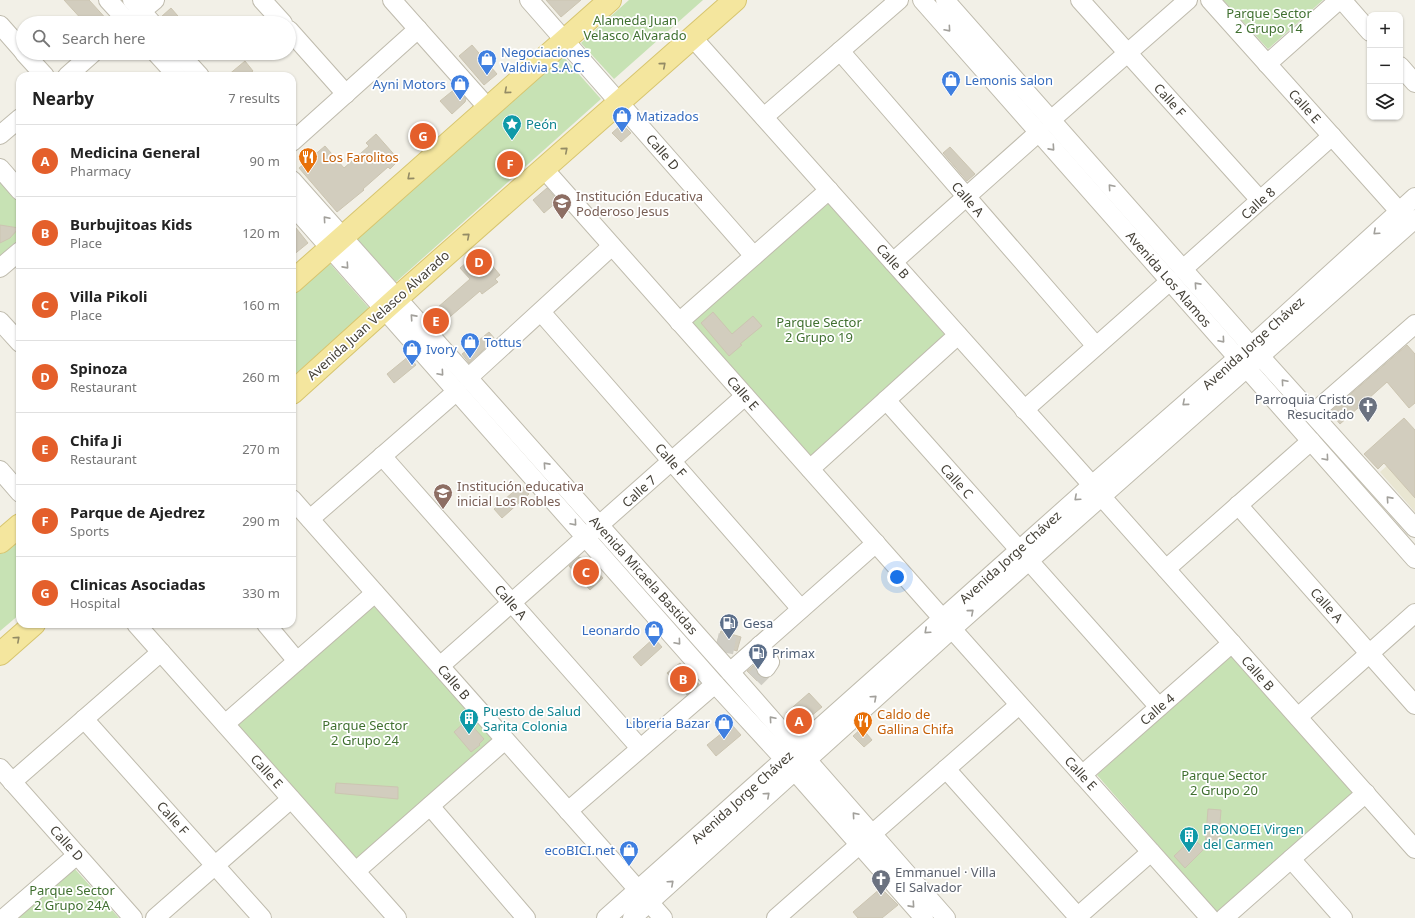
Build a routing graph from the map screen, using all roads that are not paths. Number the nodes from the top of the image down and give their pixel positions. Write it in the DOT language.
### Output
graph roads {
  1 [pos="108,0"];
  2 [pos="262,0"];
  3 [pos="392,0"];
  4 [pos="529,0"];
  5 [pos="610,0"];
  6 [pos="735,0"];
  7 [pos="899,0"];
  8 [pos="922,0"];
  9 [pos="945,0"];
  10 [pos="1080,0"];
  11 [pos="1188,0"];
  12 [pos="1210,0"];
  13 [pos="1339,0"];
  14 [pos="1342,0"];
  15 [pos="145,9"];
  16 [pos="122,16"];
  17 [pos="136,16"];
  18 [pos="277,16"];
  19 [pos="0,26"];
  20 [pos="1367,29"];
  21 [pos="418,30"];
  22 [pos="296,38"];
  23 [pos="693,38"];
  24 [pos="565,40"];
  25 [pos="16,43"];
  26 [pos="840,51"];
  27 [pos="1128,54"];
  28 [pos="31,60"];
  29 [pos="85,60"];
  30 [pos="162,60"];
  31 [pos="185,60"];
  32 [pos="1267,64"];
  33 [pos="1403,69"];
  34 [pos="42,72"];
  35 [pos="72,72"];
  36 [pos="173,72"];
  37 [pos="196,72"];
  38 [pos="1415,83"];
  39 [pos="346,94"];
  40 [pos="619,103"];
  41 [pos="488,108"];
  42 [pos="764,117"];
  43 [pos="16,121"];
  44 [pos="1045,126"];
  45 [pos="0,135"];
  46 [pos="1332,136"];
  47 [pos="296,138"];
  48 [pos="0,168"];
  49 [pos="544,169"];
  50 [pos="16,186"];
  51 [pos="296,186"];
  52 [pos="829,190"];
  53 [pos="967,197"];
  54 [pos="1415,197"];
  55 [pos="1260,200"];
  56 [pos="296,208"];
  57 [pos="1399,211"];
  58 [pos="1415,219"];
  59 [pos="336,242"];
  60 [pos="612,246"];
  61 [pos="16,254"];
  62 [pos="754,256"];
  63 [pos="893,262"];
  64 [pos="0,268"];
  65 [pos="1177,275"];
  66 [pos="296,278"];
  67 [pos="391,304"];
  68 [pos="540,312"];
  69 [pos="0,321"];
  70 [pos="680,322"];
  71 [pos="1415,324"];
  72 [pos="958,335"];
  73 [pos="16,339"];
  74 [pos="1096,346"];
  75 [pos="1256,351"];
  76 [pos="1242,363"];
  77 [pos="462,384"];
  78 [pos="296,389"];
  79 [pos="746,396"];
  80 [pos="886,400"];
  81 [pos="1024,410"];
  82 [pos="1312,414"];
  83 [pos="1311,441"];
  84 [pos="382,456"];
  85 [pos="672,461"];
  86 [pos="810,469"];
  87 [pos="0,470"];
  88 [pos="16,488"];
  89 [pos="1096,491"];
  90 [pos="296,503"];
  91 [pos="1238,505"];
  92 [pos="310,519"];
  93 [pos="600,525"];
  94 [pos="16,528"];
  95 [pos="1415,528"];
  96 [pos="586,538"];
  97 [pos="0,542"];
  98 [pos="876,543"];
  99 [pos="1024,555"];
  100 [pos="1415,559"];
  101 [pos="1166,569"];
  102 [pos="375,593"];
  103 [pos="512,603"];
  104 [pos="801,609"];
  105 [pos="1415,613"];
  106 [pos="947,623"];
  107 [pos="29,628"];
  108 [pos="139,628"];
  109 [pos="269,628"];
  110 [pos="1232,643"];
  111 [pos="751,647"];
  112 [pos="160,652"];
  113 [pos="0,654"];
  114 [pos="1369,654"];
  115 [pos="297,661"];
  116 [pos="440,666"];
  117 [pos="730,672"];
  118 [pos="755,678"];
  119 [pos="715,684"];
  120 [pos="1019,705"];
  121 [pos="1415,705"];
  122 [pos="1159,707"];
  123 [pos="1298,717"];
  124 [pos="84,719"];
  125 [pos="225,724"];
  126 [pos="505,740"];
  127 [pos="640,748"];
  128 [pos="795,759"];
  129 [pos="0,768"];
  130 [pos="946,769"];
  131 [pos="1082,775"];
  132 [pos="12,782"];
  133 [pos="1366,793"];
  134 [pos="291,799"];
  135 [pos="430,806"];
  136 [pos="568,811"];
  137 [pos="866,840"];
  138 [pos="1415,849"];
  139 [pos="1151,852"];
  140 [pos="77,855"];
  141 [pos="1291,859"];
  142 [pos="215,865"];
  143 [pos="356,871"];
  144 [pos="638,889"];
  145 [pos="650,903"];
  146 [pos="787,914"];
  147 [pos="4,918"];
  148 [pos="133,918"];
  149 [pos="155,918"];
  150 [pos="262,918"];
  151 [pos="397,918"];
  152 [pos="526,918"];
  153 [pos="606,918"];
  154 [pos="632,918"];
  155 [pos="664,918"];
  156 [pos="924,918"];
  157 [pos="946,918"];
  158 [pos="1077,918"];
  159 [pos="1210,918"];
  160 [pos="1224,918"];
  161 [pos="1343,918"];
  1 -- 16 [label="street"];
  2 -- 18 [label="street"];
  3 -- 21 [label="street"];
  4 -- 24 [label="street"];
  5 -- 24 [label="main road"];
  6 -- 23 [label="main road, Avenida Juan Velasco Alvarado"];
  7 -- 26 [label="street"];
  8 -- 44 [label="street, Avenida Los Alamos, one-way"];
  9 -- 44 [label="street, Avenida Los Alamos"];
  10 -- 27 [label="street, Calle F"];
  11 -- 27 [label="street"];
  12 -- 32 [label="street, Calle E"];
  13 -- 32 [label="street"];
  14 -- 20 [label="street"];
  15 -- 17 [label="street"];
  19 -- 25 [label="street"];
  21 -- 39 [label="street"];
  21 -- 41 [label="street"];
  22 -- 39 [label="street"];
  40 -- 23 [label="main road, Avenida Juan Velasco Alvarado, one-way"];
  23 -- 42 [label="street, Calle B"];
  24 -- 40 [label="street"];
  24 -- 41 [label="main road, one-way"];
  26 -- 42 [label="street"];
  26 -- 53 [label="street, Calle A"];
  27 -- 44 [label="street"];
  27 -- 55 [label="street, Calle F"];
  28 -- 34 [label="street"];
  29 -- 35 [label="street"];
  30 -- 36 [label="street"];
  31 -- 37 [label="street"];
  32 -- 46 [label="street, Calle E"];
  33 -- 38 [label="street"];
  39 -- 47 [label="street"];
  49 -- 40 [label="main road, Avenida Juan Velasco Alvarado, one-way"];
  40 -- 62 [label="street, Calle D"];
  41 -- 59 [label="main road, one-way"];
  42 -- 52 [label="street, Calle B"];
  43 -- 45 [label="street"];
  44 -- 53 [label="street"];
  44 -- 65 [label="street, Avenida Los Alamos"];
  46 -- 55 [label="street, Calle 8"];
  46 -- 57 [label="street, Calle E"];
  48 -- 50 [label="street"];
  49 -- 60 [label="street, Calle E"];
  67 -- 49 [label="main road, Avenida Juan Velasco Alvarado, one-way"];
  59 -- 51 [label="street, Avenida Micaela Bastidas, one-way"];
  52 -- 62 [label="street"];
  52 -- 63 [label="street, Calle B"];
  53 -- 63 [label="street"];
  53 -- 74 [label="street, Calle A"];
  54 -- 57 [label="street, Avenida Jorge Chávez"];
  55 -- 65 [label="street, Calle 8"];
  56 -- 59 [label="street, Avenida Micaela Bastidas"];
  57 -- 75 [label="street, Avenida Jorge Chávez, one-way"];
  58 -- 75 [label="street, Avenida Jorge Chávez"];
  59 -- 66 [label="main road"];
  59 -- 67 [label="street, Avenida Micaela Bastidas"];
  60 -- 68 [label="street"];
  60 -- 70 [label="street, Calle E"];
  61 -- 64 [label="street"];
  62 -- 70 [label="street"];
  63 -- 72 [label="street, Calle B"];
  65 -- 74 [label="street, Calle 8"];
  75 -- 65 [label="street, Avenida Los Alamos, one-way"];
  65 -- 76 [label="street, Avenida Los Alamos, one-way"];
  67 -- 77 [label="street, Avenida Micaela Bastidas"];
  67 -- 78 [label="main road, Avenida Juan Velasco Alvarado"];
  68 -- 77 [label="street"];
  68 -- 85 [label="street, Calle F"];
  69 -- 73 [label="street"];
  70 -- 79 [label="street, Calle E"];
  71 -- 82 [label="street"];
  72 -- 80 [label="street"];
  72 -- 81 [label="street, Calle B"];
  74 -- 81 [label="street, Calle 8"];
  75 -- 76 [label="street, Avenida Jorge Chávez"];
  82 -- 75 [label="street, Avenida Los Alamos, one-way"];
  76 -- 83 [label="street, Avenida Los Alamos"];
  76 -- 89 [label="street, Avenida Jorge Chávez"];
  77 -- 84 [label="street"];
  93 -- 77 [label="street, Avenida Micaela Bastidas, one-way"];
  77 -- 96 [label="street, Avenida Micaela Bastidas, one-way"];
  79 -- 85 [label="street, Calle 7"];
  79 -- 86 [label="street, Calle E"];
  80 -- 86 [label="street"];
  80 -- 99 [label="street, Calle C"];
  81 -- 89 [label="street, Calle B"];
  95 -- 82 [label="street, Avenida Los Alamos, one-way"];
  83 -- 91 [label="street"];
  83 -- 100 [label="street, Avenida Los Alamos, one-way"];
  84 -- 92 [label="street"];
  84 -- 103 [label="street, Calle A"];
  85 -- 93 [label="street, Calle 7"];
  85 -- 104 [label="street, Calle F"];
  86 -- 98 [label="street, Calle E"];
  87 -- 88 [label="street"];
  89 -- 99 [label="street, Avenida Jorge Chávez"];
  89 -- 101 [label="street, Calle B"];
  90 -- 92 [label="street, Calle B"];
  91 -- 101 [label="street"];
  91 -- 114 [label="street, Calle A"];
  92 -- 102 [label="street, Calle B"];
  93 -- 96 [label="street, Calle 7"];
  93 -- 117 [label="street, Avenida Micaela Bastidas"];
  94 -- 97 [label="main road"];
  96 -- 103 [label="street, Calle 7"];
  96 -- 119 [label="street, Avenida Micaela Bastidas, one-way"];
  98 -- 104 [label="street"];
  98 -- 106 [label="street, Calle E"];
  99 -- 106 [label="street, Avenida Jorge Chávez"];
  99 -- 122 [label="street"];
  101 -- 110 [label="street, Calle B"];
  102 -- 115 [label="street"];
  102 -- 116 [label="street, Calle B"];
  103 -- 116 [label="street, Calle 7"];
  103 -- 127 [label="street, Calle A"];
  104 -- 111 [label="street"];
  105 -- 114 [label="street"];
  106 -- 120 [label="street, Calle E"];
  106 -- 128 [label="street, Avenida Jorge Chávez"];
  113 -- 107 [label="main road, one-way"];
  108 -- 112 [label="street, Calle E"];
  109 -- 115 [label="street"];
  110 -- 122 [label="street, Calle 4"];
  110 -- 123 [label="street, Calle B"];
  111 -- 117 [label="street"];
  111 -- 118 [label="street"];
  112 -- 124 [label="street"];
  112 -- 125 [label="street, Calle E"];
  114 -- 121 [label="street, Calle A"];
  114 -- 123 [label="street"];
  115 -- 125 [label="street"];
  116 -- 126 [label="street, Calle B"];
  117 -- 118 [label="street, Avenida Micaela Bastidas"];
  128 -- 118 [label="street, Avenida Micaela Bastidas, one-way"];
  119 -- 127 [label="street"];
  119 -- 128 [label="street, Avenida Micaela Bastidas"];
  120 -- 130 [label="street"];
  120 -- 131 [label="street, Calle E"];
  122 -- 131 [label="street, Calle 4"];
  123 -- 133 [label="street, Calle B"];
  124 -- 132 [label="street"];
  124 -- 142 [label="street, Calle F"];
  125 -- 134 [label="street, Calle E"];
  126 -- 135 [label="street"];
  126 -- 136 [label="street, Calle B"];
  127 -- 136 [label="street"];
  128 -- 137 [label="street, Avenida Micaela Bastidas"];
  128 -- 144 [label="street, Avenida Jorge Chávez"];
  145 -- 128 [label="street, Avenida Jorge Chávez, one-way"];
  129 -- 132 [label="street, Calle D"];
  130 -- 137 [label="street"];
  130 -- 158 [label="street"];
  131 -- 139 [label="street, Calle E"];
  132 -- 140 [label="street, Calle D"];
  133 -- 138 [label="street, Calle B"];
  133 -- 141 [label="street"];
  134 -- 142 [label="street"];
  134 -- 143 [label="street, Calle E"];
  135 -- 143 [label="street"];
  135 -- 152 [label="street"];
  136 -- 144 [label="street, Calle B"];
  137 -- 146 [label="street"];
  137 -- 156 [label="street, Avenida Micaela Bastidas, one-way"];
  137 -- 157 [label="street, Avenida Micaela Bastidas"];
  139 -- 158 [label="street"];
  139 -- 159 [label="street, Calle E"];
  140 -- 147 [label="street"];
  140 -- 148 [label="street, Calle D"];
  141 -- 160 [label="street"];
  141 -- 161 [label="street"];
  142 -- 149 [label="street"];
  142 -- 150 [label="street, Calle F"];
  143 -- 151 [label="street, Calle E"];
  144 -- 145 [label="street, Calle B"];
  144 -- 153 [label="street, Avenida Jorge Chávez"];
  145 -- 154 [label="street, Avenida Jorge Chávez"];
  145 -- 155 [label="street, Calle B"];
}
